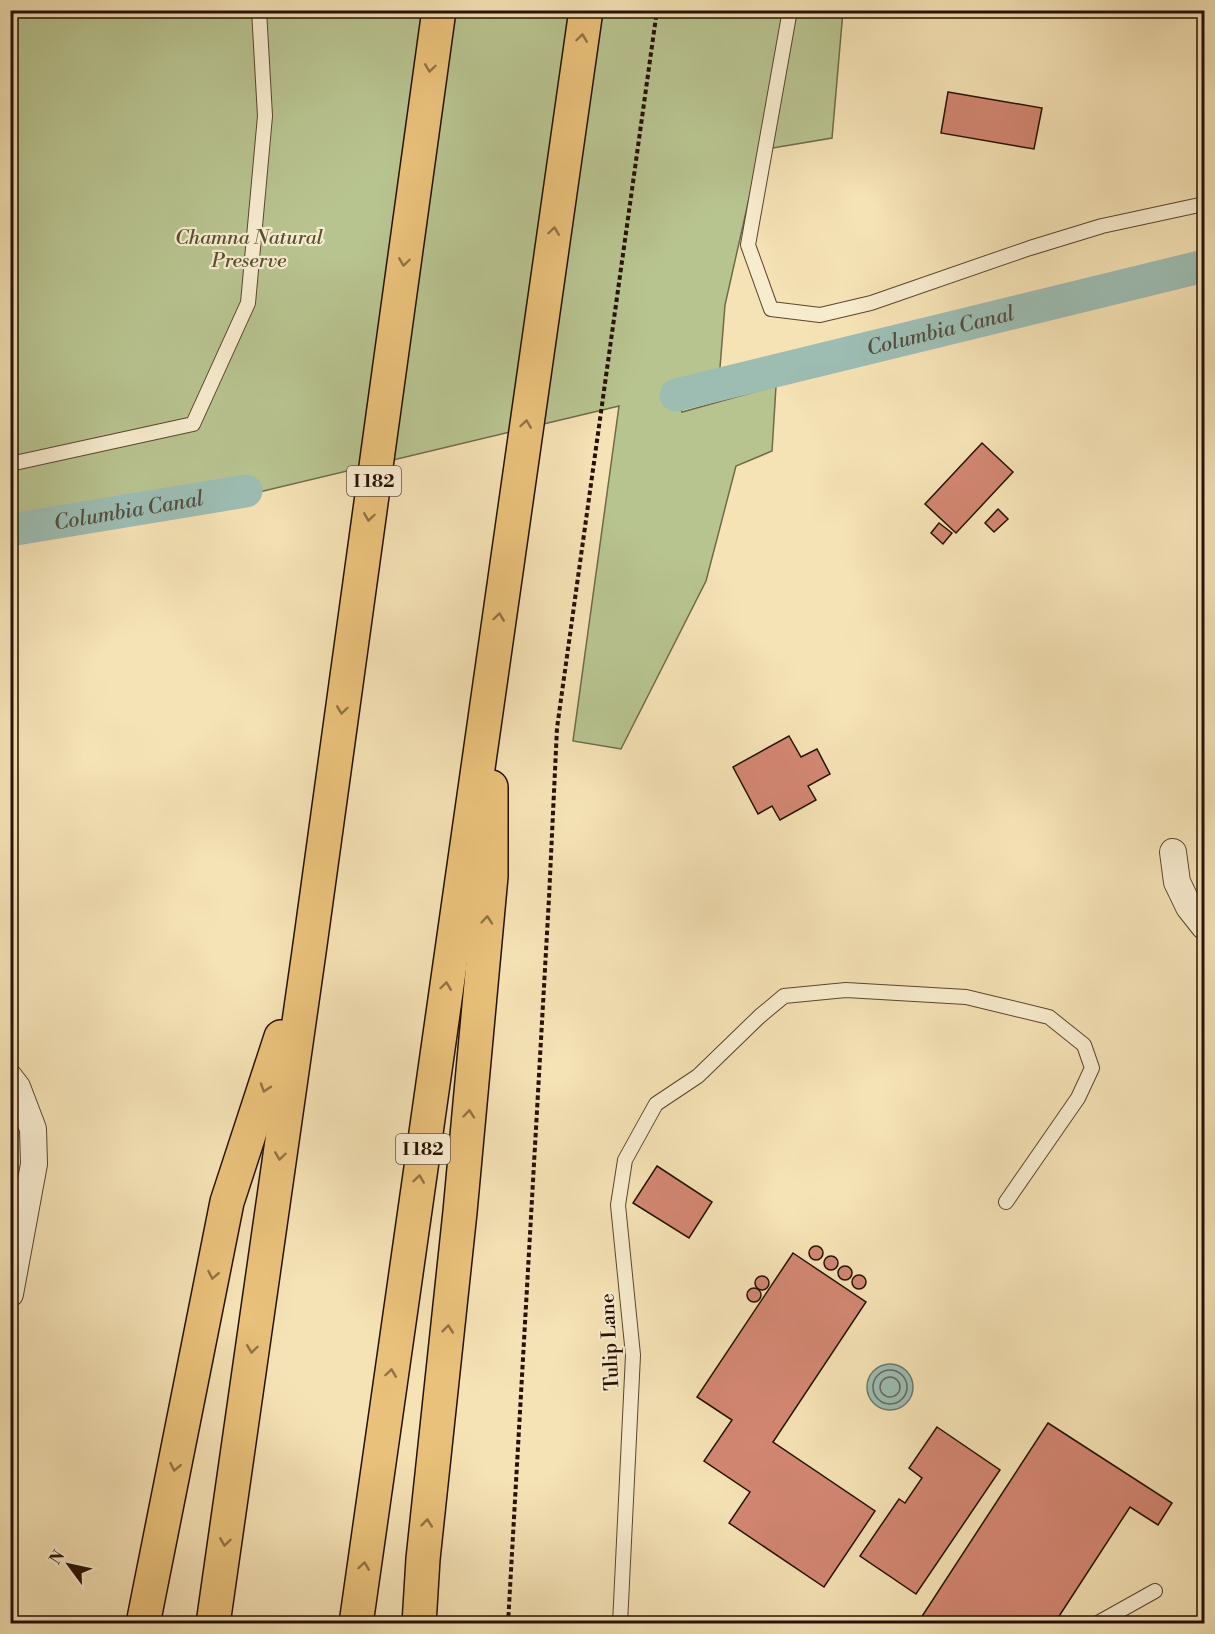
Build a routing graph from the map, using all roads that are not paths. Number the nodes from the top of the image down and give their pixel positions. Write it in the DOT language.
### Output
graph roads {
  1 [pos="259,10"];
  2 [pos="439,10"];
  3 [pos="586,10"];
  4 [pos="790,10"];
  5 [pos="1204,204"];
  6 [pos="10,464"];
  7 [pos="490,675"];
  8 [pos="1173,852"];
  9 [pos="1204,926"];
  10 [pos="309,952"];
  11 [pos="10,1078"];
  12 [pos="1006,1202"];
  13 [pos="10,1294"];
  14 [pos="1155,1591"];
  15 [pos="143,1623"];
  16 [pos="213,1623"];
  17 [pos="356,1623"];
  18 [pos="419,1623"];
  19 [pos="620,1623"];
  20 [pos="1096,1623"];
  1 -- 6 [label="lane"];
  2 -- 10 [label="highway, I 182, one-way"];
  7 -- 3 [label="highway, I 182, one-way"];
  4 -- 5 [label="lane"];
  17 -- 7 [label="highway, I 182, one-way"];
  18 -- 7 [label="highway, one-way"];
  8 -- 9 [label="street"];
  10 -- 15 [label="highway, one-way"];
  10 -- 16 [label="highway, I 182, one-way"];
  11 -- 13 [label="street"];
  12 -- 19 [label="lane, Tulip Lane"];
  14 -- 20 [label="lane"];
}
